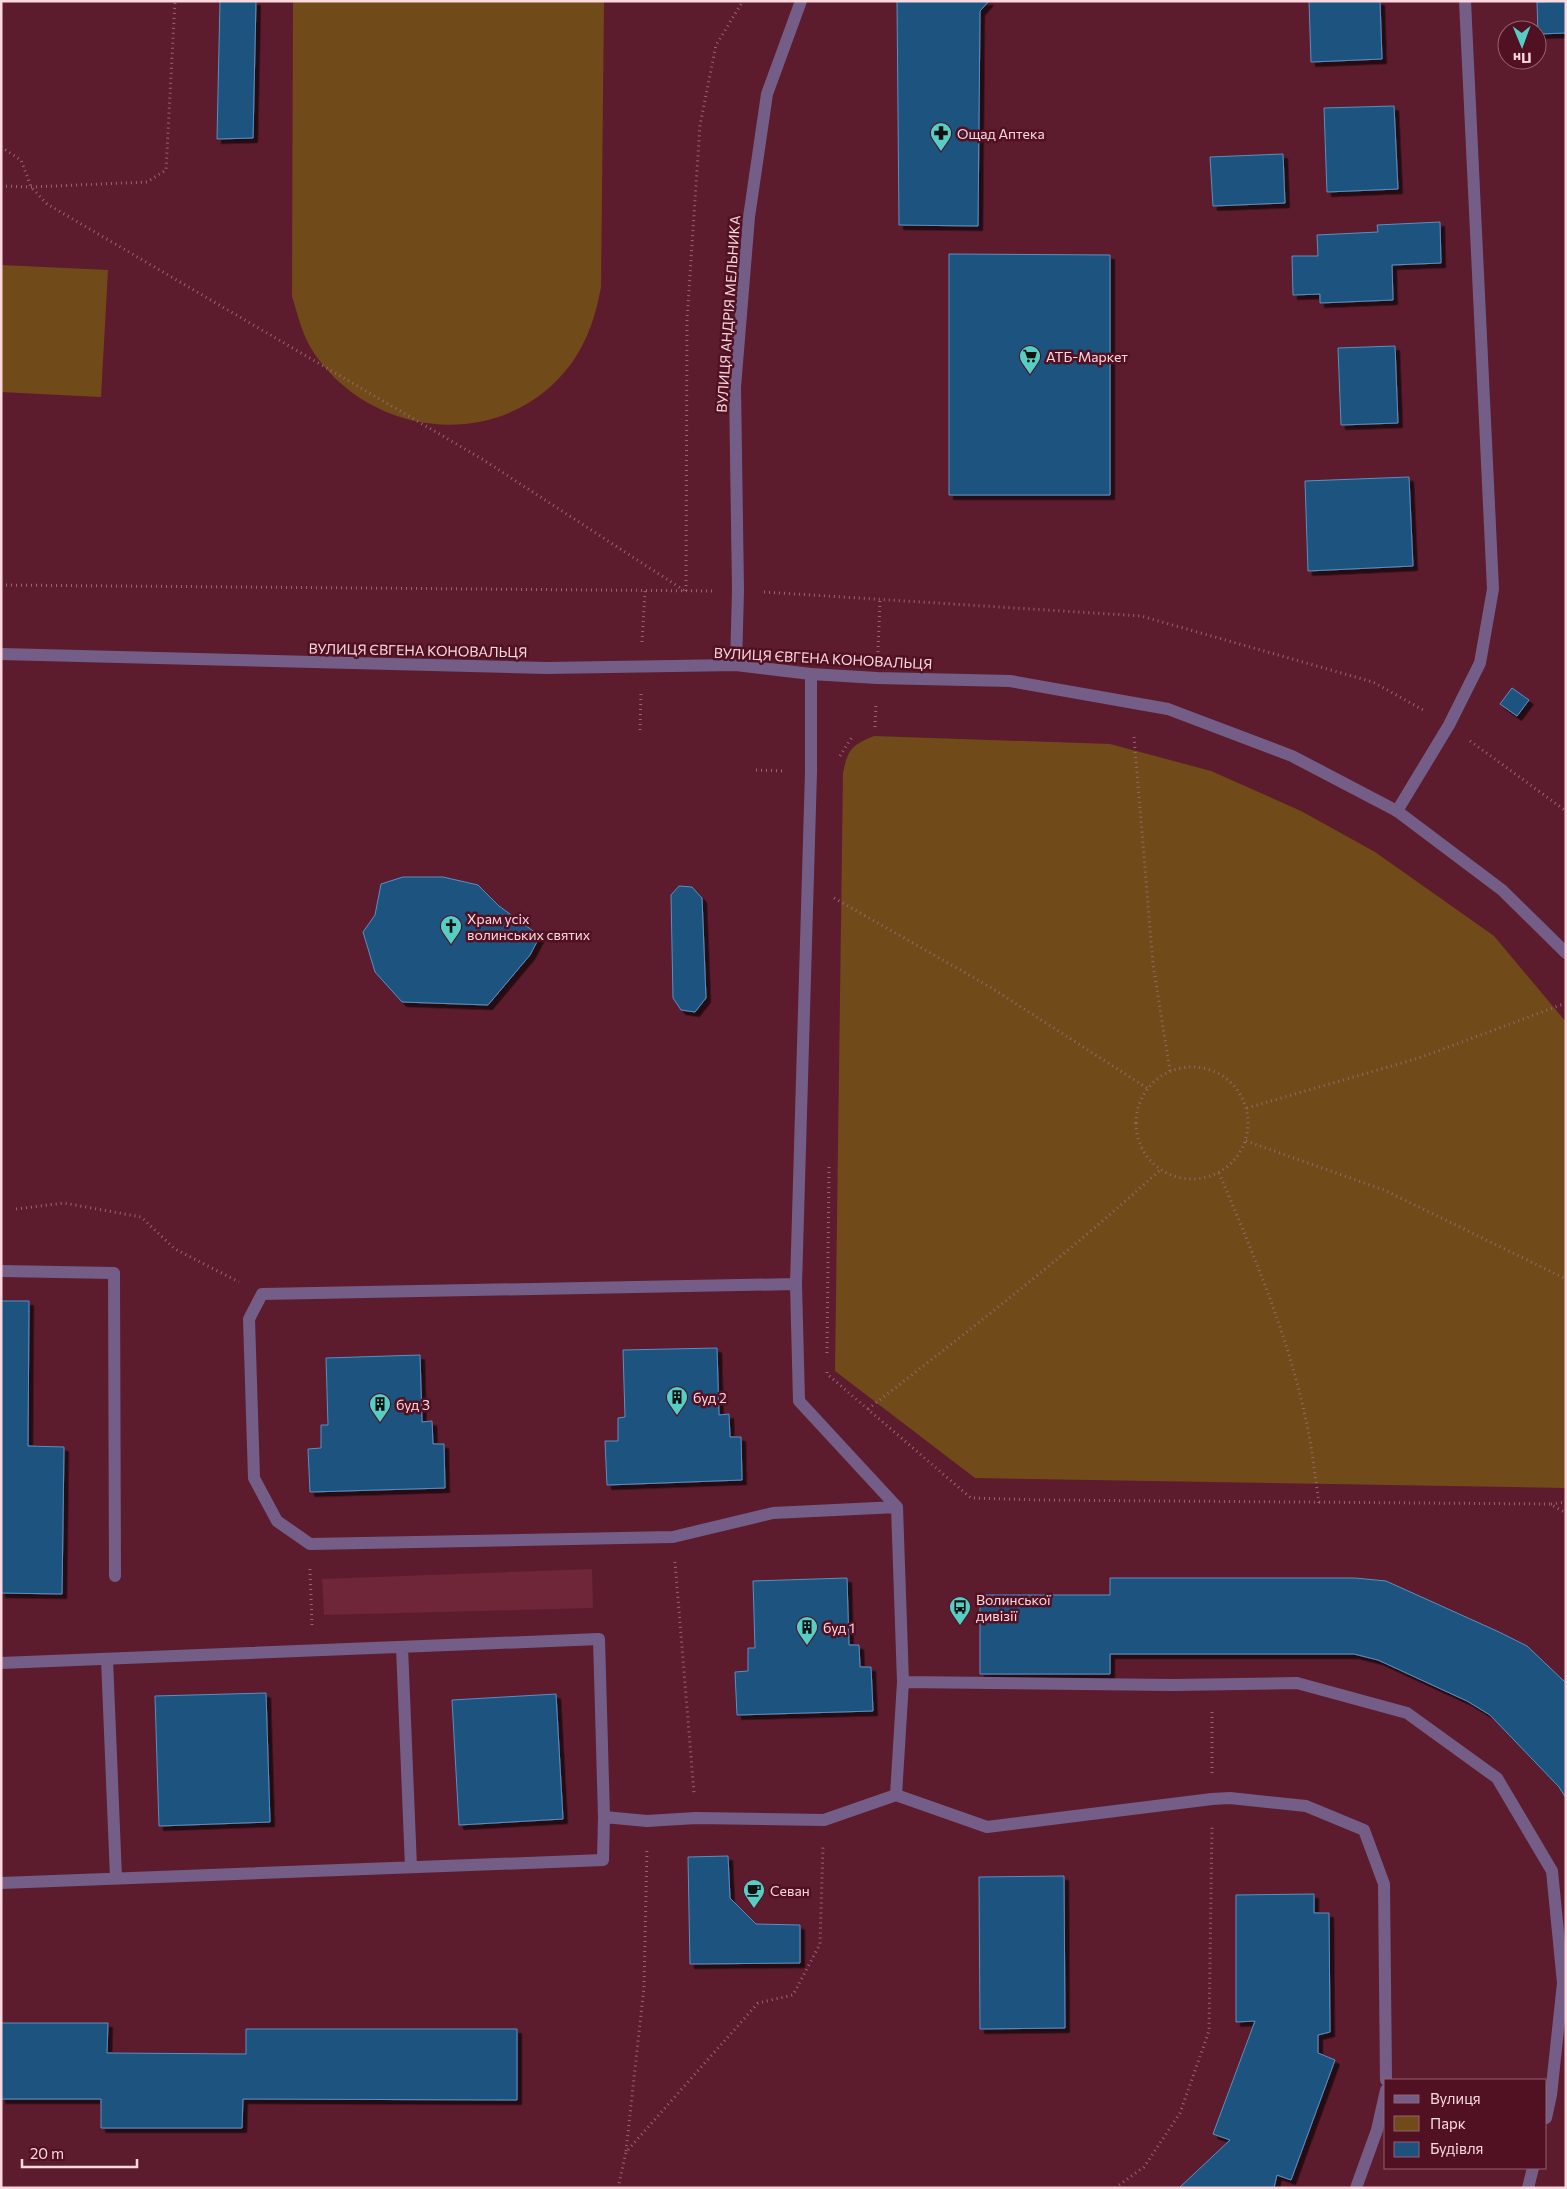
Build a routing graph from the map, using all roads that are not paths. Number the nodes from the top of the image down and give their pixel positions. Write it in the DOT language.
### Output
graph roads {
  1 [pos="801,1"];
  2 [pos="1465,1"];
  3 [pos="1,654"];
  4 [pos="736,665"];
  5 [pos="811,674"];
  6 [pos="1397,811"];
  7 [pos="1566,953"];
  8 [pos="1,1272"];
  9 [pos="796,1284"];
  10 [pos="897,1507"];
  11 [pos="115,1576"];
  12 [pos="402,1647"];
  13 [pos="107,1659"];
  14 [pos="1,1663"];
  15 [pos="903,1682"];
  16 [pos="896,1795"];
  17 [pos="604,1817"];
  18 [pos="411,1867"];
  19 [pos="116,1878"];
  20 [pos="1,1883"];
  21 [pos="1386,2079"];
  22 [pos="1384,2099"];
  23 [pos="1547,2113"];
  24 [pos="1533,2169"];
  25 [pos="1356,2188"];
  26 [pos="1528,2188"];
  1 -- 4 [label="street, ВУЛИЦЯ АНДРІЯ МЕЛЬНИКА"];
  2 -- 6 [label="street"];
  3 -- 4 [label="street, ВУЛИЦЯ ЄВГЕНА КОНОВАЛЬЦЯ"];
  4 -- 5 [label="street, ВУЛИЦЯ ЄВГЕНА КОНОВАЛЬЦЯ"];
  5 -- 6 [label="street, ВУЛИЦЯ ЄВГЕНА КОНОВАЛЬЦЯ"];
  5 -- 9 [label="street"];
  6 -- 7 [label="street, ВУЛИЦЯ ЄВГЕНА КОНОВАЛЬЦЯ"];
  8 -- 11 [label="street"];
  9 -- 10 [label="street"];
  9 -- 10 [label="street"];
  10 -- 15 [label="street"];
  12 -- 13 [label="street"];
  12 -- 17 [label="street"];
  12 -- 18 [label="street"];
  13 -- 14 [label="street"];
  13 -- 19 [label="street"];
  15 -- 16 [label="street"];
  15 -- 23 [label="street"];
  16 -- 17 [label="street"];
  16 -- 21 [label="street"];
  17 -- 18 [label="street"];
  18 -- 19 [label="street"];
  19 -- 20 [label="street"];
  22 -- 25 [label="street"];
  24 -- 26 [label="street"];
}
